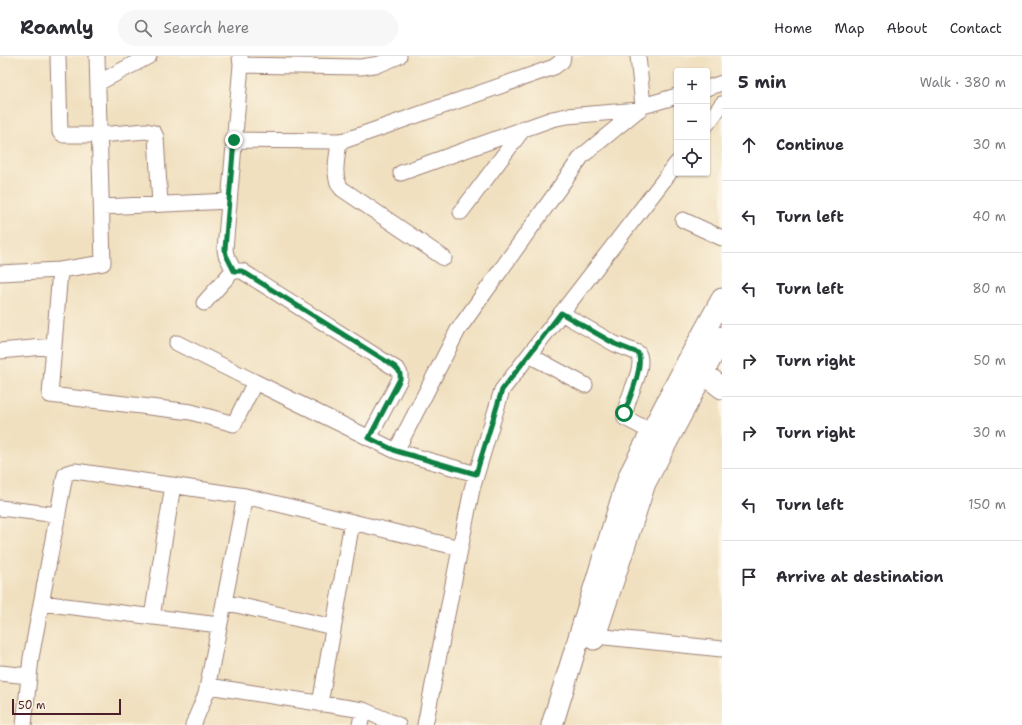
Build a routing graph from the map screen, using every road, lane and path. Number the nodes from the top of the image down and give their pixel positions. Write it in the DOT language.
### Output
graph roads {
  1 [pos="58,56"];
  2 [pos="97,56"];
  3 [pos="149,56"];
  4 [pos="399,56"];
  5 [pos="562,56"];
  6 [pos="638,56"];
  7 [pos="240,61"];
  8 [pos="98,83"];
  9 [pos="722,83"];
  10 [pos="710,87"];
  11 [pos="674,97"];
  12 [pos="722,104"];
  13 [pos="641,108"];
  14 [pos="710,120"];
  15 [pos="524,128"];
  16 [pos="100,135"];
  17 [pos="234,140"];
  18 [pos="339,141"];
  19 [pos="674,167"];
  20 [pos="400,173"];
  21 [pos="229,201"];
  22 [pos="160,204"];
  23 [pos="102,207"];
  24 [pos="462,212"];
  25 [pos="683,220"];
  26 [pos="722,238"];
  27 [pos="444,258"];
  28 [pos="60,270"];
  29 [pos="234,271"];
  30 [pos="0,273"];
  31 [pos="722,299"];
  32 [pos="204,303"];
  33 [pos="561,313"];
  34 [pos="722,337"];
  35 [pos="176,343"];
  36 [pos="54,346"];
  37 [pos="0,351"];
  38 [pos="529,355"];
  39 [pos="696,367"];
  40 [pos="255,382"];
  41 [pos="585,385"];
  42 [pos="722,388"];
  43 [pos="652,432"];
  44 [pos="369,438"];
  45 [pos="396,451"];
  46 [pos="476,474"];
  47 [pos="173,485"];
  48 [pos="245,496"];
  49 [pos="0,508"];
  50 [pos="58,515"];
  51 [pos="352,522"];
  52 [pos="460,548"];
  53 [pos="224,602"];
  54 [pos="41,603"];
  55 [pos="152,617"];
  56 [pos="219,625"];
  57 [pos="333,627"];
  58 [pos="588,635"];
  59 [pos="722,649"];
  60 [pos="0,673"];
  61 [pos="29,676"];
  62 [pos="208,686"];
  63 [pos="320,704"];
  64 [pos="361,718"];
  65 [pos="24,725"];
  66 [pos="193,725"];
  67 [pos="398,725"];
  68 [pos="426,725"];
  69 [pos="557,725"];
  1 -- 16 [label="street"];
  2 -- 8 [label="street"];
  3 -- 8 [label="street"];
  4 -- 7 [label="street"];
  5 -- 18 [label="street"];
  6 -- 13 [label="street"];
  7 -- 17 [label="street"];
  8 -- 16 [label="street"];
  9 -- 10 [label="street"];
  11 -- 13 [label="street"];
  12 -- 14 [label="street"];
  13 -- 15 [label="street"];
  13 -- 45 [label="street"];
  15 -- 20 [label="street"];
  15 -- 24 [label="street"];
  16 -- 22 [label="street"];
  16 -- 23 [label="street"];
  17 -- 18 [label="street"];
  17 -- 21 [label="street"];
  18 -- 27 [label="street"];
  19 -- 33 [label="street"];
  21 -- 22 [label="street"];
  21 -- 29 [label="street"];
  22 -- 23 [label="street"];
  23 -- 28 [label="street"];
  25 -- 26 [label="street"];
  28 -- 30 [label="street"];
  28 -- 36 [label="street"];
  29 -- 32 [label="street"];
  29 -- 44 [label="street"];
  31 -- 39 [label="main road"];
  33 -- 38 [label="street"];
  33 -- 43 [label="street"];
  34 -- 39 [label="main road"];
  35 -- 40 [label="street"];
  36 -- 37 [label="street"];
  36 -- 40 [label="street"];
  38 -- 41 [label="street"];
  38 -- 46 [label="street"];
  39 -- 42 [label="main road"];
  39 -- 43 [label="main road"];
  39 -- 58 [label="main road"];
  40 -- 44 [label="street"];
  43 -- 58 [label="main road"];
  44 -- 45 [label="street"];
  45 -- 46 [label="street"];
  46 -- 52 [label="street"];
  47 -- 48 [label="street"];
  47 -- 50 [label="street"];
  47 -- 55 [label="street"];
  48 -- 51 [label="street"];
  48 -- 53 [label="street"];
  49 -- 50 [label="street"];
  50 -- 54 [label="street"];
  51 -- 52 [label="street"];
  51 -- 57 [label="street"];
  52 -- 68 [label="street"];
  53 -- 56 [label="street"];
  53 -- 57 [label="street"];
  54 -- 55 [label="street"];
  54 -- 61 [label="street"];
  55 -- 56 [label="street"];
  56 -- 62 [label="street"];
  57 -- 63 [label="street"];
  58 -- 59 [label="street"];
  58 -- 69 [label="main road"];
  60 -- 61 [label="street"];
  61 -- 65 [label="street"];
  62 -- 63 [label="street"];
  62 -- 66 [label="street"];
  63 -- 64 [label="street"];
  64 -- 67 [label="street"];
}
